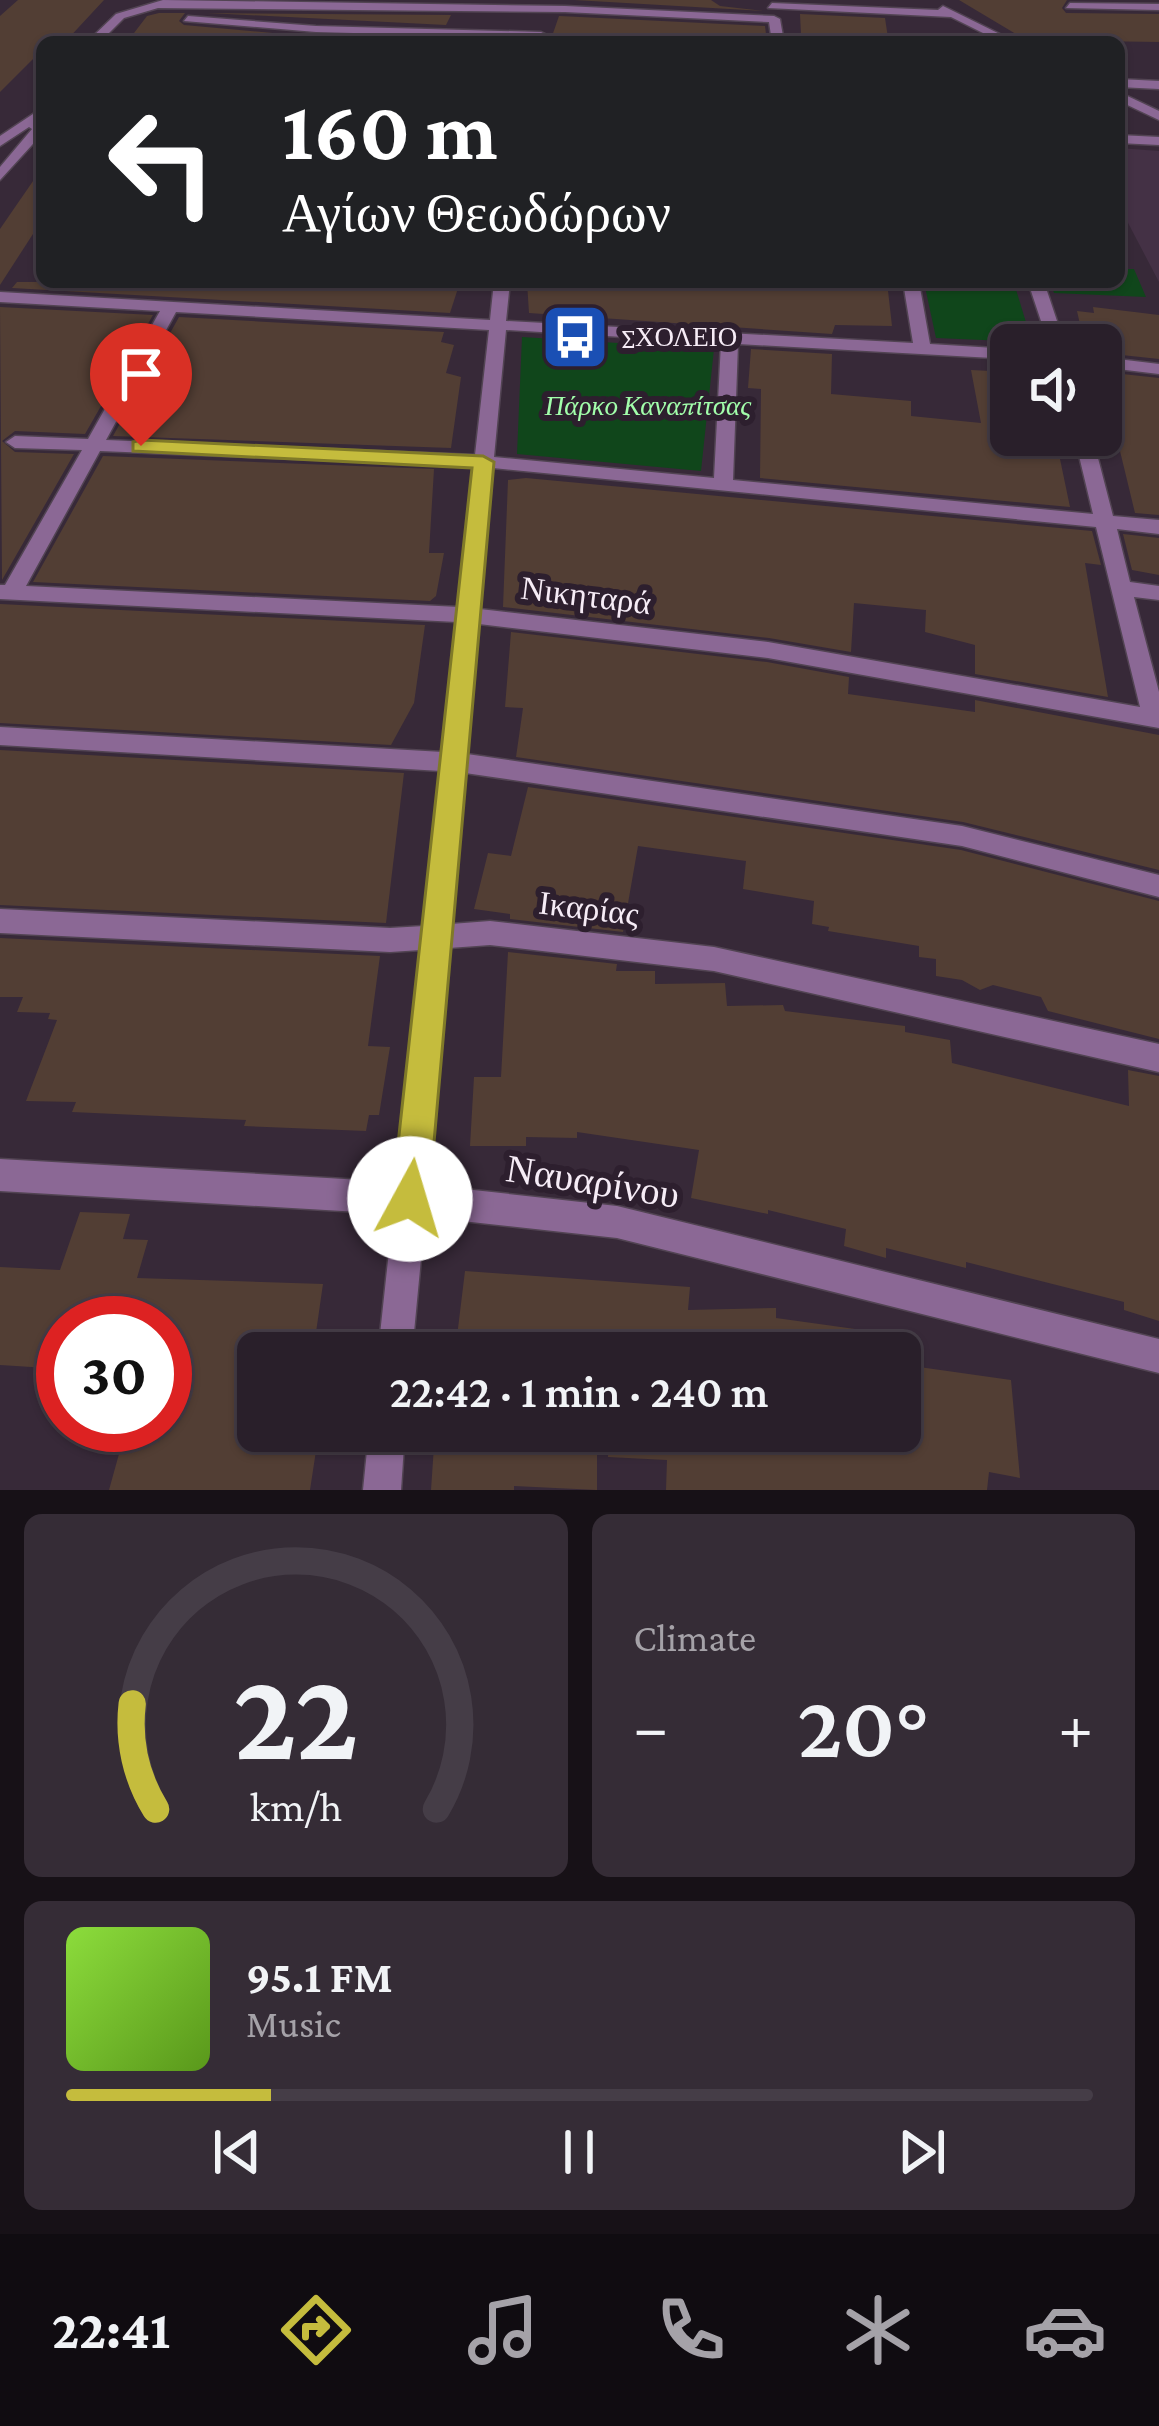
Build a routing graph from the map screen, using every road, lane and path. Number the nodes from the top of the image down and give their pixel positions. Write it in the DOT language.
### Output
graph roads {
  1 [pos="173,0"];
  2 [pos="925,0"];
  3 [pos="547,4"];
  4 [pos="1070,5"];
  5 [pos="155,6"];
  6 [pos="329,7"];
  7 [pos="1159,7"];
  8 [pos="773,13"];
  9 [pos="953,14"];
  10 [pos="316,29"];
  11 [pos="99,36"];
  12 [pos="491,36"];
  13 [pos="541,36"];
  14 [pos="777,36"];
  15 [pos="998,36"];
  16 [pos="1125,82"];
  17 [pos="1159,85"];
  18 [pos="1125,99"];
  19 [pos="1159,116"];
  20 [pos="36,117"];
  21 [pos="36,132"];
  22 [pos="1125,139"];
  23 [pos="1159,140"];
  24 [pos="0,142"];
  25 [pos="2,170"];
  26 [pos="501,288"];
  27 [pos="911,288"];
  28 [pos="1038,288"];
  29 [pos="0,297"];
  30 [pos="172,305"];
  31 [pos="1050,324"];
  32 [pos="496,325"];
  33 [pos="730,338"];
  34 [pos="922,348"];
  35 [pos="990,353"];
  36 [pos="1122,365"];
  37 [pos="1159,369"];
  38 [pos="15,442"];
  39 [pos="97,445"];
  40 [pos="1089,456"];
  41 [pos="483,462"];
  42 [pos="723,484"];
  43 [pos="1107,520"];
  44 [pos="1159,527"];
  45 [pos="1123,588"];
  46 [pos="6,592"];
  47 [pos="1159,593"];
  48 [pos="470,615"];
  49 [pos="1156,719"];
  50 [pos="0,736"];
  51 [pos="456,762"];
  52 [pos="1159,886"];
  53 [pos="0,921"];
  54 [pos="436,938"];
  55 [pos="1159,1058"];
  56 [pos="0,1175"];
  57 [pos="410,1199"];
  58 [pos="397,1332"];
  59 [pos="1159,1356"];
  60 [pos="385,1452"];
  61 [pos="382,1490"];
  1 -- 5 [label="street"];
  2 -- 9 [label="street"];
  3 -- 6 [label="street"];
  3 -- 8 [label="street"];
  3 -- 13 [label="street"];
  4 -- 7 [label="street"];
  5 -- 6 [label="street"];
  5 -- 10 [label="street"];
  5 -- 11 [label="street"];
  6 -- 10 [label="street"];
  8 -- 9 [label="street"];
  8 -- 14 [label="street"];
  9 -- 15 [label="street"];
  10 -- 12 [label="street"];
  16 -- 17 [label="street"];
  18 -- 19 [label="street"];
  20 -- 24 [label="street"];
  21 -- 25 [label="street"];
  22 -- 23 [label="street"];
  26 -- 32 [label="street"];
  27 -- 34 [label="street"];
  28 -- 31 [label="street"];
  29 -- 30 [label="street"];
  30 -- 32 [label="street"];
  30 -- 39 [label="street"];
  32 -- 33 [label="street"];
  32 -- 41 [label="street"];
  33 -- 34 [label="street"];
  33 -- 42 [label="street"];
  34 -- 35 [label="street"];
  36 -- 37 [label="street"];
  38 -- 39 [label="street"];
  39 -- 41 [label="street"];
  39 -- 46 [label="street"];
  40 -- 43 [label="street"];
  41 -- 42 [label="street"];
  41 -- 48 [label="street"];
  42 -- 43 [label="street"];
  43 -- 44 [label="street"];
  43 -- 45 [label="street"];
  45 -- 47 [label="street"];
  45 -- 49 [label="street"];
  46 -- 48 [label="street, Νικηταρά"];
  48 -- 49 [label="street, Νικηταρά"];
  48 -- 51 [label="street"];
  50 -- 51 [label="street"];
  51 -- 52 [label="street"];
  51 -- 54 [label="street"];
  53 -- 54 [label="street, Ικαρίας"];
  54 -- 55 [label="street, Ικαρίας"];
  54 -- 57 [label="street"];
  56 -- 57 [label="street, Ναυαρίνου"];
  57 -- 58 [label="street"];
  57 -- 59 [label="street, Ναυαρίνου"];
  60 -- 61 [label="street"];
}
